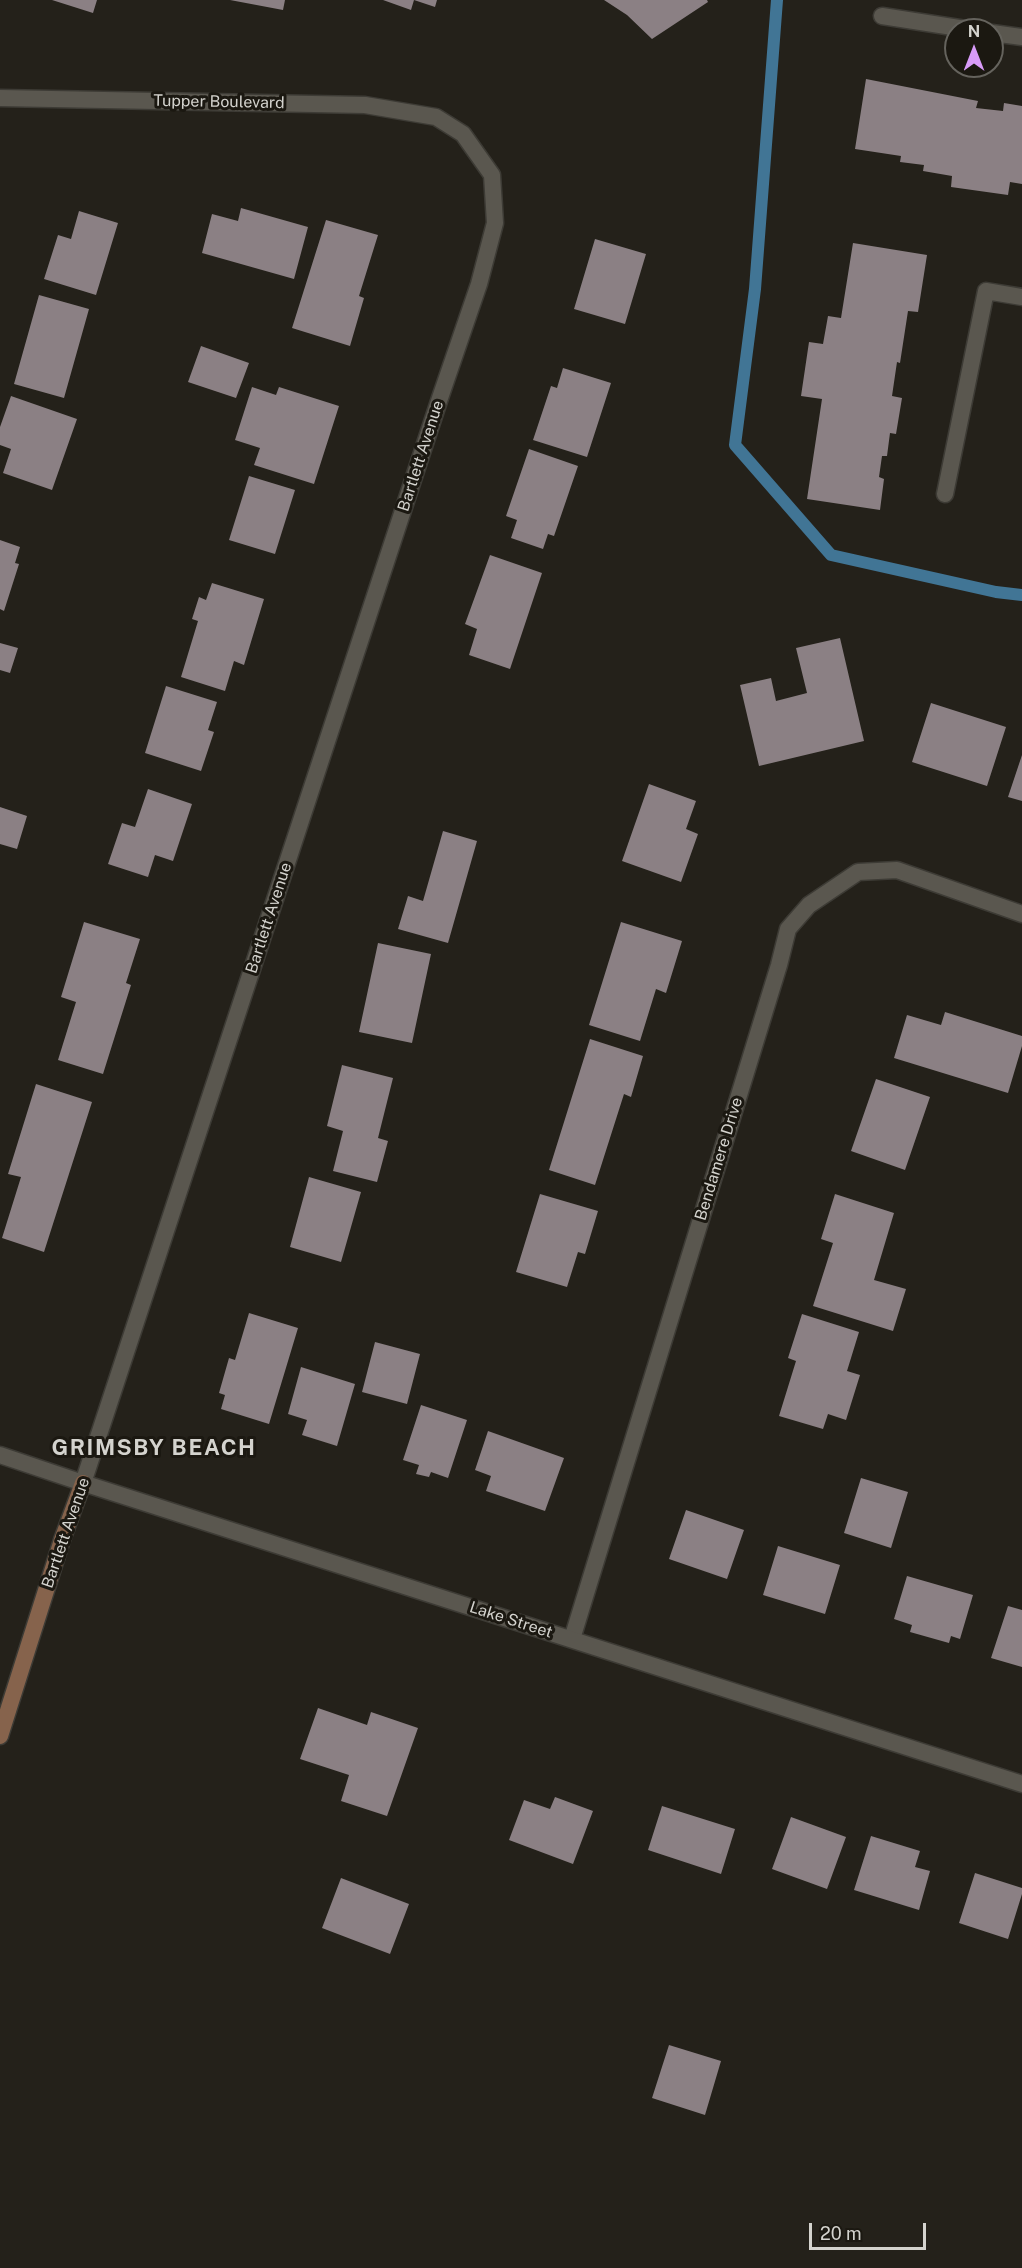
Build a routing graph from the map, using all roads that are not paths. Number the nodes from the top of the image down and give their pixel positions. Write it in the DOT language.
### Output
graph roads {
  1 [pos="882,16"];
  2 [pos="944,26"];
  3 [pos="1004,35"];
  4 [pos="1022,38"];
  5 [pos="0,98"];
  6 [pos="436,117"];
  7 [pos="1022,297"];
  8 [pos="945,494"];
  9 [pos="1022,914"];
  10 [pos="0,1455"];
  11 [pos="83,1483"];
  12 [pos="572,1640"];
  13 [pos="0,1736"];
  14 [pos="1022,1784"];
  1 -- 2 [label="street"];
  3 -- 4 [label="street"];
  5 -- 6 [label="street, Tupper Boulevard"];
  6 -- 11 [label="street, Bartlett Avenue"];
  7 -- 8 [label="street"];
  9 -- 12 [label="street, Bendamere Drive"];
  10 -- 11 [label="street, Lake Street"];
  11 -- 12 [label="street, Lake Street"];
  11 -- 13 [label="main road, Bartlett Avenue"];
  12 -- 14 [label="street, Lake Street"];
}
